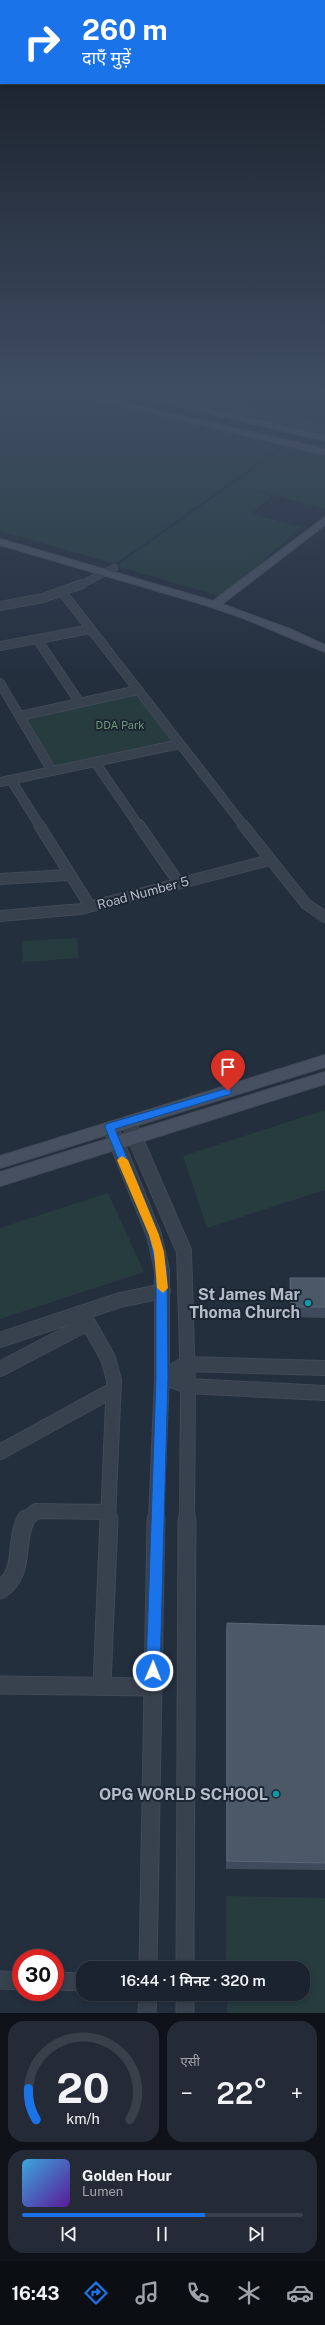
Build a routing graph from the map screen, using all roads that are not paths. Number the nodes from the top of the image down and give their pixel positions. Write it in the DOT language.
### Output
graph roads {
  1 [pos="325,520"];
  2 [pos="325,533"];
  3 [pos="0,535"];
  4 [pos="0,542"];
  5 [pos="288,562"];
  6 [pos="110,570"];
  7 [pos="62,592"];
  8 [pos="225,604"];
  9 [pos="0,606"];
  10 [pos="91,629"];
  11 [pos="37,639"];
  12 [pos="325,640"];
  13 [pos="0,646"];
  14 [pos="325,649"];
  15 [pos="0,683"];
  16 [pos="138,690"];
  17 [pos="80,703"];
  18 [pos="20,716"];
  19 [pos="180,744"];
  20 [pos="95,762"];
  21 [pos="52,771"];
  22 [pos="11,780"];
  23 [pos="0,782"];
  24 [pos="270,860"];
  25 [pos="68,875"];
  26 [pos="0,878"];
  27 [pos="179,883"];
  28 [pos="90,906"];
  29 [pos="0,916"];
  30 [pos="325,917"];
  31 [pos="325,1061"];
  32 [pos="325,1078"];
  33 [pos="128,1122"];
  34 [pos="110,1127"];
  35 [pos="135,1136"];
  36 [pos="115,1143"];
  37 [pos="0,1162"];
  38 [pos="0,1179"];
  39 [pos="163,1291"];
  40 [pos="86,1318"];
  41 [pos="0,1340"];
  42 [pos="186,1364"];
  43 [pos="325,1368"];
  44 [pos="0,1369"];
  45 [pos="162,1377"];
  46 [pos="188,1386"];
  47 [pos="113,1390"];
  48 [pos="325,1393"];
  49 [pos="0,1452"];
  50 [pos="108,1512"];
  51 [pos="0,1590"];
  52 [pos="0,1685"];
  53 [pos="102,1686"];
  54 [pos="152,1687"];
  55 [pos="148,1961"];
  56 [pos="185,1961"];
  57 [pos="0,1980"];
  58 [pos="12,1981"];
  59 [pos="64,1981"];
  60 [pos="76,1982"];
  61 [pos="148,2001"];
  62 [pos="185,2001"];
  63 [pos="147,2013"];
  64 [pos="185,2013"];
  1 -- 8 [label="street"];
  2 -- 5 [label="street"];
  3 -- 6 [label="street"];
  4 -- 6 [label="street"];
  6 -- 7 [label="street"];
  6 -- 8 [label="street"];
  7 -- 9 [label="street"];
  7 -- 10 [label="street"];
  8 -- 12 [label="street"];
  8 -- 14 [label="street"];
  10 -- 11 [label="street"];
  10 -- 16 [label="street"];
  11 -- 13 [label="street"];
  11 -- 17 [label="street"];
  15 -- 18 [label="street"];
  16 -- 17 [label="street"];
  16 -- 19 [label="street"];
  17 -- 18 [label="street"];
  18 -- 21 [label="street"];
  19 -- 20 [label="street"];
  19 -- 24 [label="street"];
  20 -- 21 [label="street"];
  20 -- 27 [label="street"];
  21 -- 22 [label="street"];
  22 -- 23 [label="street"];
  22 -- 25 [label="street, Road Number 5"];
  24 -- 27 [label="street, Road Number 5"];
  24 -- 30 [label="street"];
  25 -- 26 [label="street"];
  25 -- 28 [label="street, Road Number 5"];
  27 -- 28 [label="street, Road Number 5"];
  28 -- 29 [label="street"];
  31 -- 33 [label="street"];
  32 -- 35 [label="street"];
  33 -- 34 [label="street"];
  33 -- 35 [label="street"];
  34 -- 36 [label="street"];
  34 -- 37 [label="street"];
  35 -- 36 [label="street"];
  35 -- 42 [label="street"];
  36 -- 38 [label="street"];
  36 -- 39 [label="street"];
  39 -- 40 [label="street"];
  39 -- 45 [label="street"];
  40 -- 41 [label="street"];
  40 -- 44 [label="street"];
  40 -- 47 [label="street"];
  42 -- 43 [label="street"];
  42 -- 45 [label="street"];
  42 -- 46 [label="street"];
  45 -- 46 [label="street"];
  45 -- 54 [label="street"];
  46 -- 48 [label="street"];
  46 -- 56 [label="street"];
  47 -- 49 [label="street"];
  47 -- 50 [label="street"];
  50 -- 51 [label="street"];
  50 -- 53 [label="street"];
  52 -- 53 [label="street"];
  53 -- 54 [label="street"];
  54 -- 55 [label="street"];
  57 -- 58 [label="street"];
  59 -- 60 [label="street"];
  61 -- 63 [label="street"];
  62 -- 64 [label="street"];
}
